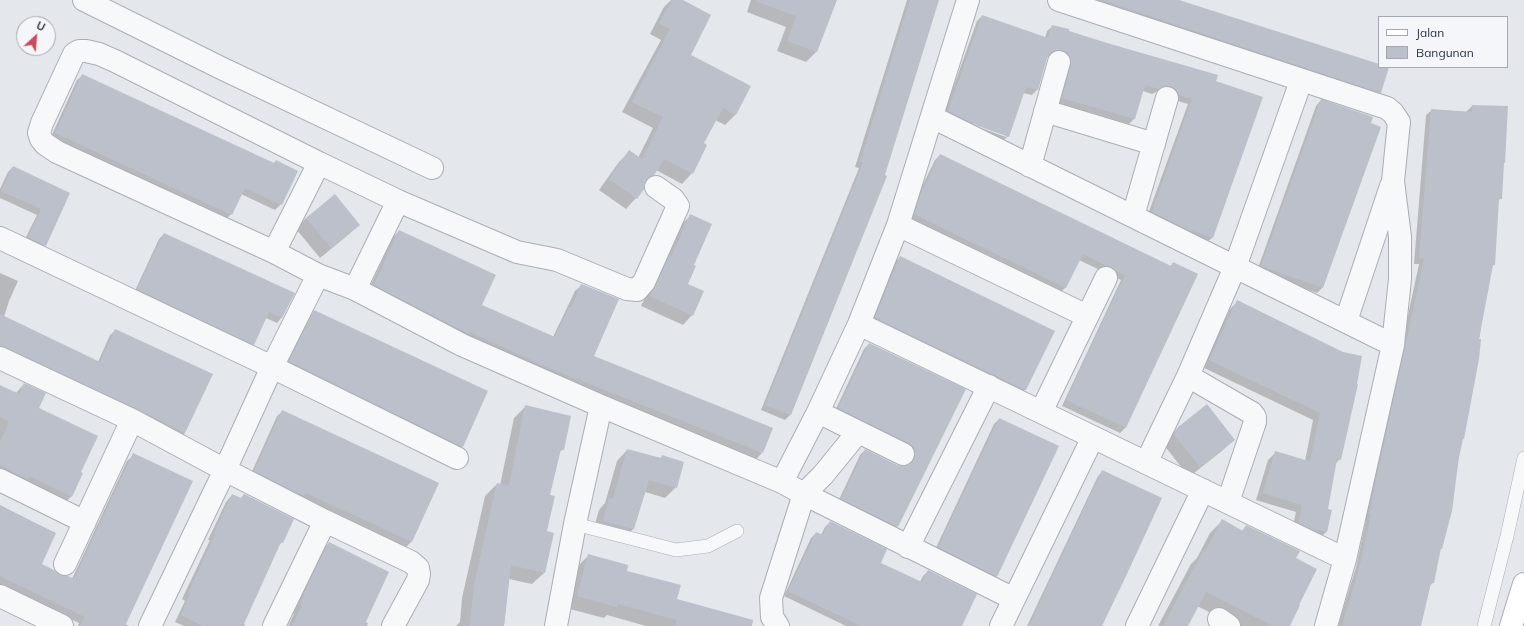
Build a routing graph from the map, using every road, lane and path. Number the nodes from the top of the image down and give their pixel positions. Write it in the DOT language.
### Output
graph roads {
  1 [pos="84,0"];
  2 [pos="968,0"];
  3 [pos="1059,0"];
  4 [pos="1059,62"];
  5 [pos="1301,81"];
  6 [pos="1167,98"];
  7 [pos="1046,111"];
  8 [pos="932,117"];
  9 [pos="1154,144"];
  10 [pos="319,163"];
  11 [pos="1030,166"];
  12 [pos="432,168"];
  13 [pos="1393,181"];
  14 [pos="656,187"];
  15 [pos="398,201"];
  16 [pos="1133,216"];
  17 [pos="898,225"];
  18 [pos="0,238"];
  19 [pos="274,252"];
  20 [pos="1235,267"];
  21 [pos="318,275"];
  22 [pos="1106,278"];
  23 [pos="355,289"];
  24 [pos="1087,316"];
  25 [pos="1346,322"];
  26 [pos="859,324"];
  27 [pos="1393,345"];
  28 [pos="0,358"];
  29 [pos="272,367"];
  30 [pos="1188,376"];
  31 [pos="989,386"];
  32 [pos="601,406"];
  33 [pos="818,412"];
  34 [pos="1041,412"];
  35 [pos="132,420"];
  36 [pos="858,432"];
  37 [pos="1093,437"];
  38 [pos="903,454"];
  39 [pos="457,458"];
  40 [pos="1524,458"];
  41 [pos="1146,463"];
  42 [pos="225,470"];
  43 [pos="0,480"];
  44 [pos="782,482"];
  45 [pos="1203,490"];
  46 [pos="804,494"];
  47 [pos="1228,502"];
  48 [pos="325,521"];
  49 [pos="85,522"];
  50 [pos="575,524"];
  51 [pos="737,531"];
  52 [pos="908,547"];
  53 [pos="1345,559"];
  54 [pos="65,564"];
  55 [pos="1524,584"];
  56 [pos="0,596"];
  57 [pos="1014,599"];
  58 [pos="62,626"];
  59 [pos="150,626"];
  60 [pos="274,626"];
  61 [pos="393,626"];
  62 [pos="556,626"];
  63 [pos="778,626"];
  64 [pos="1001,626"];
  65 [pos="1137,626"];
  66 [pos="1326,626"];
  67 [pos="1484,626"];
  68 [pos="1511,626"];
  1 -- 12 [label="street"];
  2 -- 8 [label="street"];
  3 -- 5 [label="street"];
  4 -- 7 [label="street"];
  5 -- 13 [label="street"];
  5 -- 20 [label="street"];
  6 -- 9 [label="street"];
  7 -- 9 [label="street"];
  7 -- 11 [label="street"];
  8 -- 11 [label="street"];
  8 -- 17 [label="street"];
  9 -- 16 [label="street"];
  10 -- 15 [label="street"];
  10 -- 19 [label="street"];
  10 -- 19 [label="street"];
  11 -- 16 [label="street"];
  13 -- 25 [label="street"];
  13 -- 27 [label="street"];
  14 -- 15 [label="street"];
  15 -- 23 [label="street"];
  16 -- 20 [label="street"];
  17 -- 24 [label="street"];
  17 -- 26 [label="street"];
  18 -- 29 [label="street"];
  19 -- 21 [label="street"];
  20 -- 25 [label="street"];
  20 -- 30 [label="street"];
  21 -- 23 [label="street"];
  21 -- 29 [label="street"];
  22 -- 24 [label="street"];
  23 -- 32 [label="street"];
  24 -- 34 [label="street"];
  25 -- 27 [label="street"];
  26 -- 31 [label="street"];
  26 -- 33 [label="street"];
  27 -- 53 [label="street"];
  28 -- 35 [label="street"];
  29 -- 39 [label="street"];
  29 -- 42 [label="street"];
  30 -- 41 [label="street"];
  30 -- 47 [label="street"];
  31 -- 34 [label="street"];
  31 -- 52 [label="street"];
  32 -- 44 [label="street"];
  32 -- 50 [label="street"];
  33 -- 36 [label="street"];
  33 -- 44 [label="street"];
  34 -- 37 [label="street"];
  35 -- 42 [label="street"];
  35 -- 49 [label="street"];
  36 -- 38 [label="street"];
  36 -- 46 [label="street"];
  37 -- 41 [label="street"];
  37 -- 57 [label="street"];
  40 -- 67 [label="lane"];
  41 -- 45 [label="street"];
  42 -- 48 [label="street"];
  42 -- 59 [label="street"];
  43 -- 49 [label="street"];
  44 -- 46 [label="street"];
  45 -- 47 [label="street"];
  45 -- 65 [label="street"];
  46 -- 52 [label="street"];
  46 -- 63 [label="street"];
  47 -- 53 [label="street"];
  48 -- 60 [label="street"];
  48 -- 61 [label="street"];
  49 -- 54 [label="street"];
  50 -- 51 [label="lane"];
  50 -- 62 [label="street"];
  52 -- 57 [label="street"];
  53 -- 66 [label="street"];
  55 -- 68 [label="main road"];
  56 -- 58 [label="street"];
  57 -- 64 [label="street"];
}
